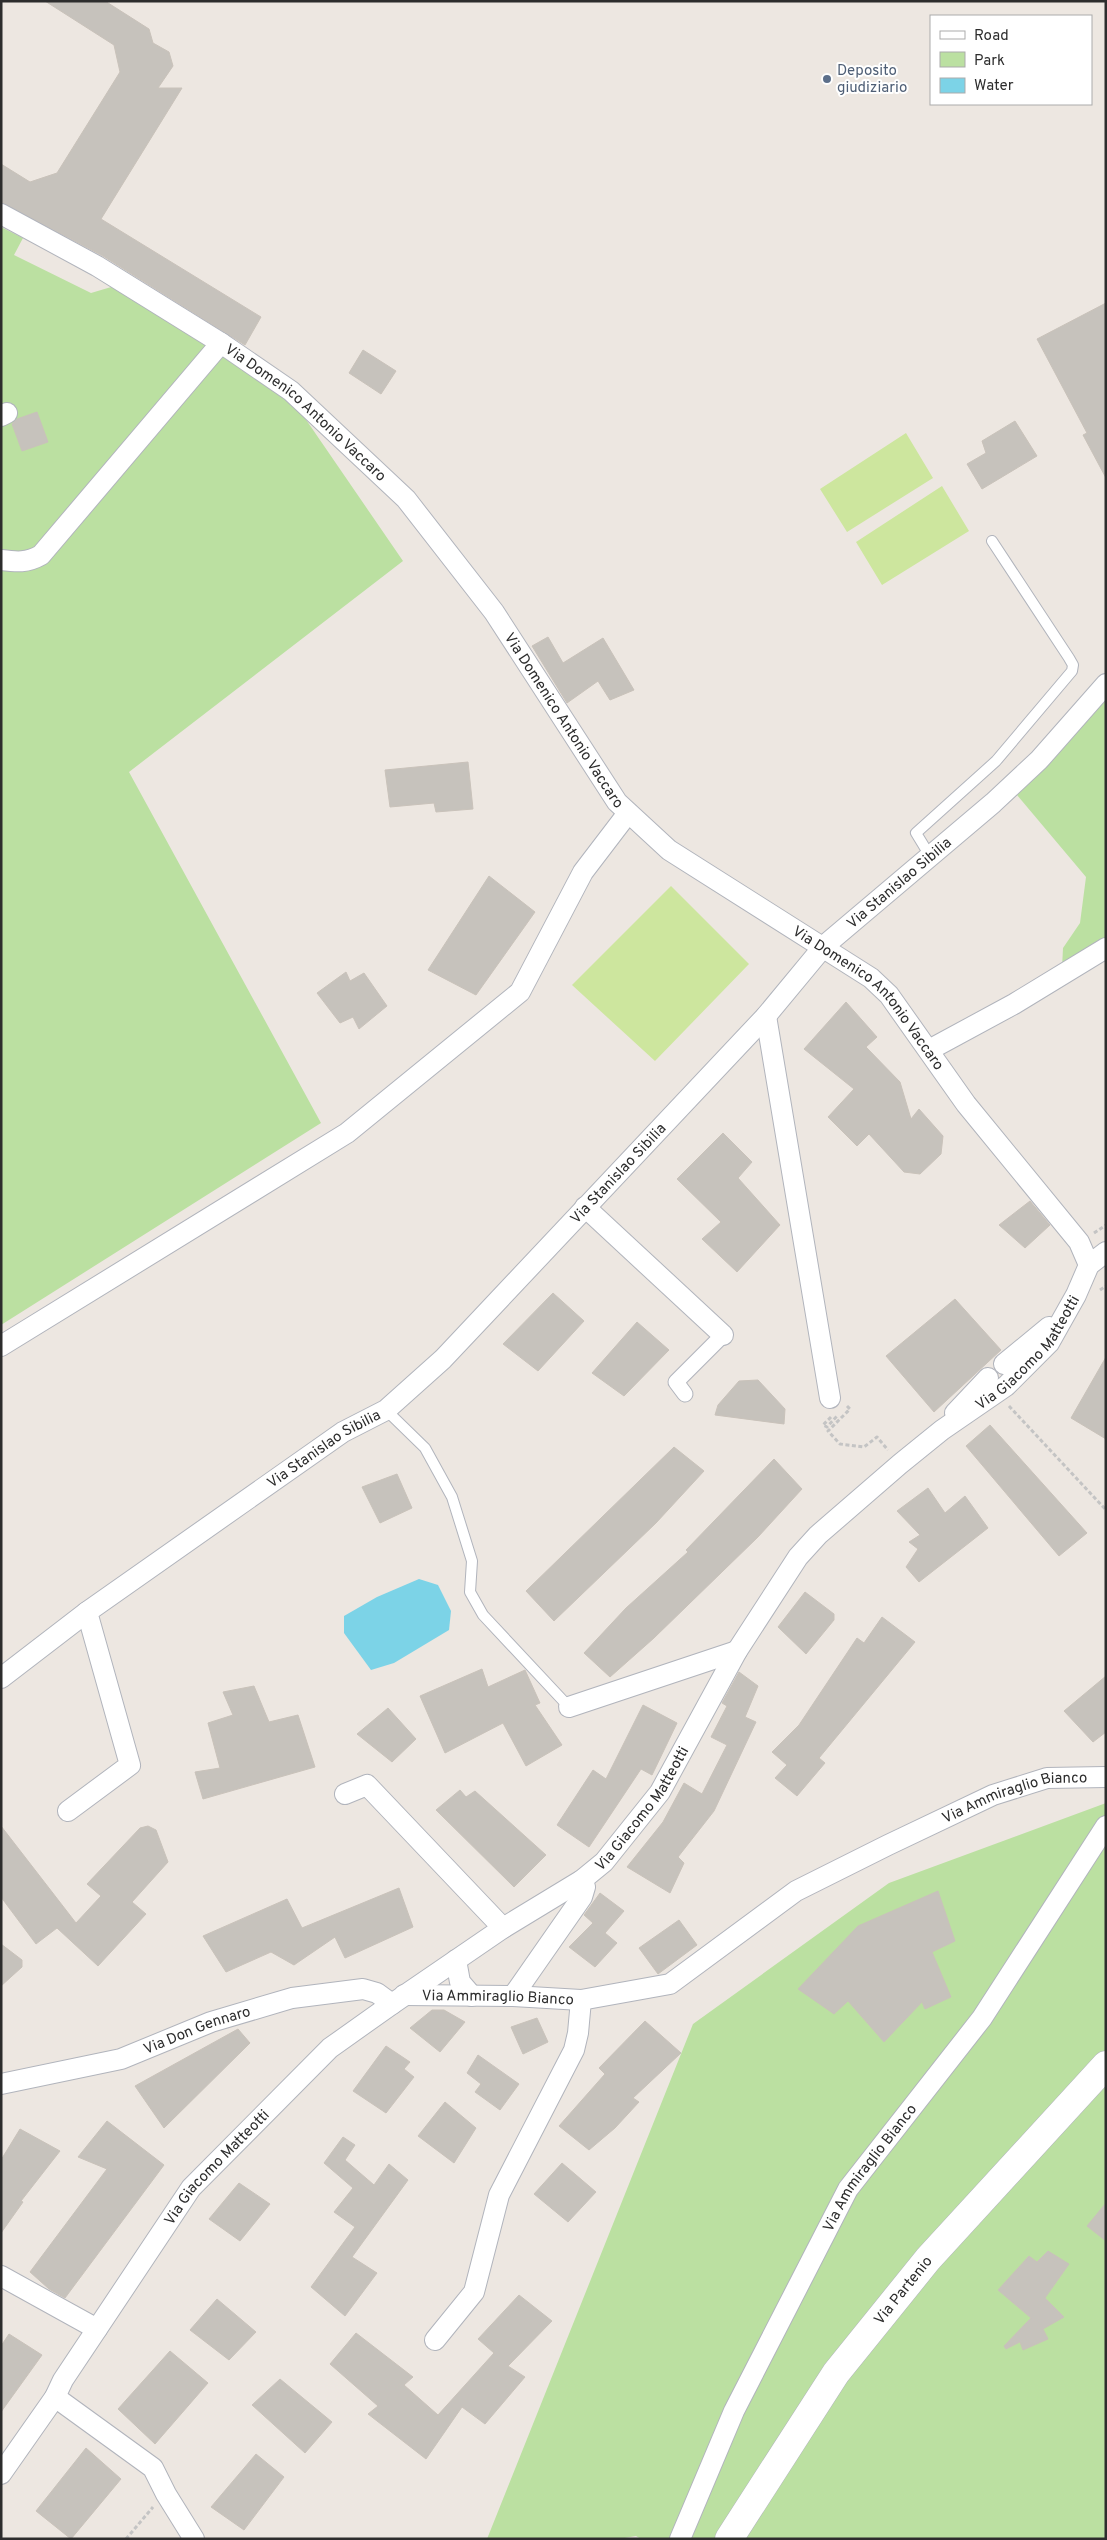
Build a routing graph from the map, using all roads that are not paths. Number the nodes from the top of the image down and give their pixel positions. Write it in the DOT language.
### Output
graph roads {
  1 [pos="1,214"];
  2 [pos="221,343"];
  3 [pos="992,542"];
  4 [pos="1,560"];
  5 [pos="1106,684"];
  6 [pos="628,813"];
  7 [pos="930,856"];
  8 [pos="824,946"];
  9 [pos="1106,948"];
  10 [pos="766,1016"];
  11 [pos="929,1050"];
  12 [pos="585,1207"];
  13 [pos="1106,1252"];
  14 [pos="1089,1265"];
  15 [pos="1076,1295"];
  16 [pos="723,1335"];
  17 [pos="1,1346"];
  18 [pos="1004,1364"];
  19 [pos="685,1394"];
  20 [pos="832,1407"];
  21 [pos="386,1410"];
  22 [pos="87,1612"];
  23 [pos="737,1651"];
  24 [pos="1,1678"];
  25 [pos="569,1707"];
  26 [pos="1106,1777"];
  27 [pos="345,1794"];
  28 [pos="68,1811"];
  29 [pos="1106,1826"];
  30 [pos="582,1880"];
  31 [pos="503,1928"];
  32 [pos="456,1960"];
  33 [pos="472,1996"];
  34 [pos="513,1996"];
  35 [pos="398,1999"];
  36 [pos="581,2000"];
  37 [pos="1106,2065"];
  38 [pos="1,2084"];
  39 [pos="1,2276"];
  40 [pos="97,2329"];
  41 [pos="435,2340"];
  42 [pos="55,2397"];
  43 [pos="1,2474"];
  44 [pos="194,2539"];
  45 [pos="680,2539"];
  46 [pos="729,2539"];
  1 -- 2 [label="street, Via Domenico Antonio Vaccaro"];
  2 -- 4 [label="street"];
  2 -- 6 [label="street, Via Domenico Antonio Vaccaro"];
  3 -- 7 [label="lane"];
  5 -- 7 [label="street, Via Stanislao Sibilia"];
  6 -- 8 [label="street, Via Domenico Antonio Vaccaro"];
  6 -- 17 [label="street"];
  7 -- 8 [label="street, Via Stanislao Sibilia"];
  8 -- 10 [label="street, Via Stanislao Sibilia"];
  8 -- 11 [label="street, Via Domenico Antonio Vaccaro"];
  9 -- 11 [label="street"];
  10 -- 12 [label="street, Via Stanislao Sibilia"];
  10 -- 20 [label="street"];
  11 -- 14 [label="street, Via Domenico Antonio Vaccaro"];
  12 -- 16 [label="street"];
  12 -- 21 [label="street, Via Stanislao Sibilia"];
  13 -- 14 [label="street"];
  14 -- 15 [label="street"];
  15 -- 18 [label="street, Via Giacomo Matteotti"];
  15 -- 23 [label="street, Via Giacomo Matteotti"];
  16 -- 19 [label="street"];
  21 -- 22 [label="street, Via Stanislao Sibilia"];
  21 -- 25 [label="lane"];
  22 -- 24 [label="street, Via Stanislao Sibilia"];
  22 -- 28 [label="street"];
  23 -- 25 [label="street"];
  23 -- 30 [label="street, Via Giacomo Matteotti"];
  26 -- 36 [label="street, Via Ammiraglio Bianco"];
  27 -- 31 [label="street"];
  29 -- 45 [label="street, Via Ammiraglio Bianco"];
  30 -- 31 [label="street, Via Giacomo Matteotti"];
  30 -- 34 [label="street"];
  31 -- 32 [label="street, Via Giacomo Matteotti"];
  32 -- 33 [label="street"];
  32 -- 35 [label="street, Via Giacomo Matteotti"];
  33 -- 34 [label="street, Via Ammiraglio Bianco"];
  33 -- 35 [label="street, Via Ammiraglio Bianco"];
  34 -- 36 [label="street, Via Ammiraglio Bianco"];
  35 -- 38 [label="street, Via Don Gennaro"];
  35 -- 40 [label="street, Via Giacomo Matteotti"];
  36 -- 41 [label="street"];
  37 -- 46 [label="main road, Via Partenio"];
  39 -- 40 [label="street"];
  40 -- 42 [label="street, Via Giacomo Matteotti"];
  42 -- 43 [label="street, Via Giacomo Matteotti"];
  42 -- 44 [label="street"];
}
